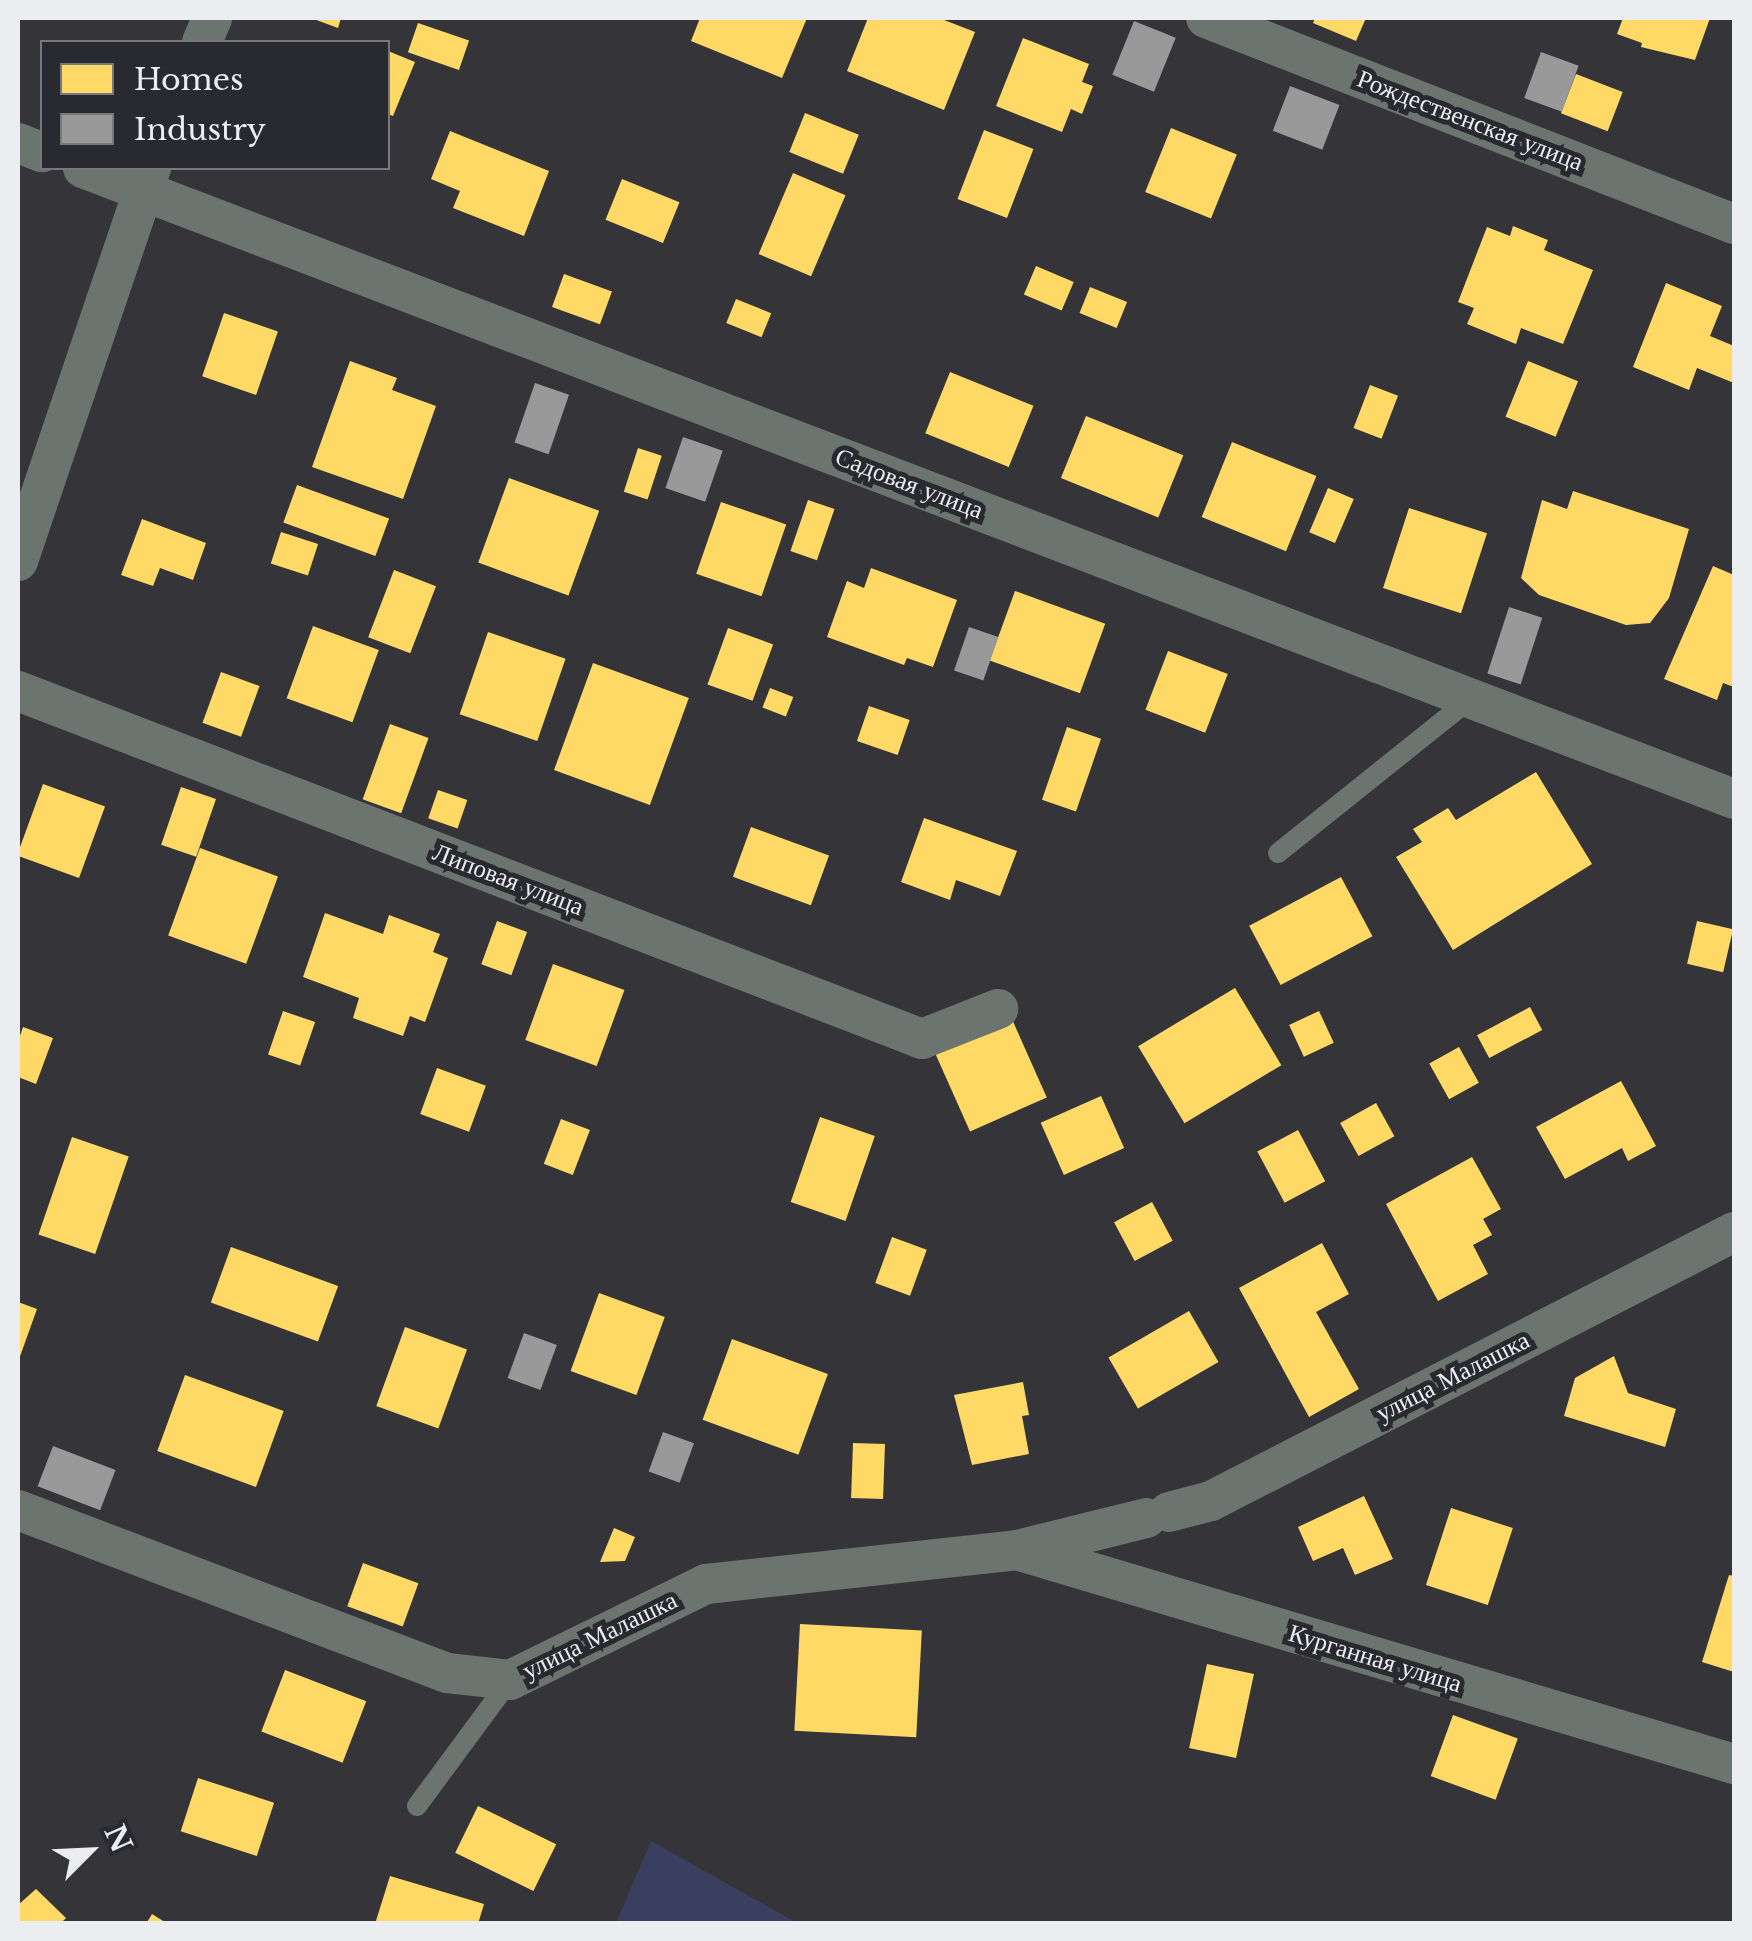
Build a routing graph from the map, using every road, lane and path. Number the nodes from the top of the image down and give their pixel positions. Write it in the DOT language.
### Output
graph roads {
  1 [pos="1206,18"];
  2 [pos="94,170"];
  3 [pos="147,179"];
  4 [pos="1734,224"];
  5 [pos="18,561"];
  6 [pos="18,691"];
  7 [pos="1470,698"];
  8 [pos="1734,800"];
  9 [pos="1278,853"];
  10 [pos="998,1009"];
  11 [pos="1734,1232"];
  12 [pos="18,1510"];
  13 [pos="1017,1550"];
  14 [pos="510,1680"];
  15 [pos="1734,1764"];
  16 [pos="417,1806"];
  1 -- 4 [label="street, Рождественская улица"];
  2 -- 3 [label="street, Садовая улица"];
  3 -- 5 [label="street"];
  3 -- 7 [label="street, Садовая улица"];
  6 -- 10 [label="street, Липовая улица"];
  7 -- 8 [label="street, Садовая улица"];
  7 -- 9 [label="lane"];
  11 -- 13 [label="street, улица Малашка"];
  12 -- 14 [label="street, улица Малашка"];
  13 -- 14 [label="street, улица Малашка"];
  13 -- 15 [label="street, Курганная улица"];
  14 -- 16 [label="lane"];
}
